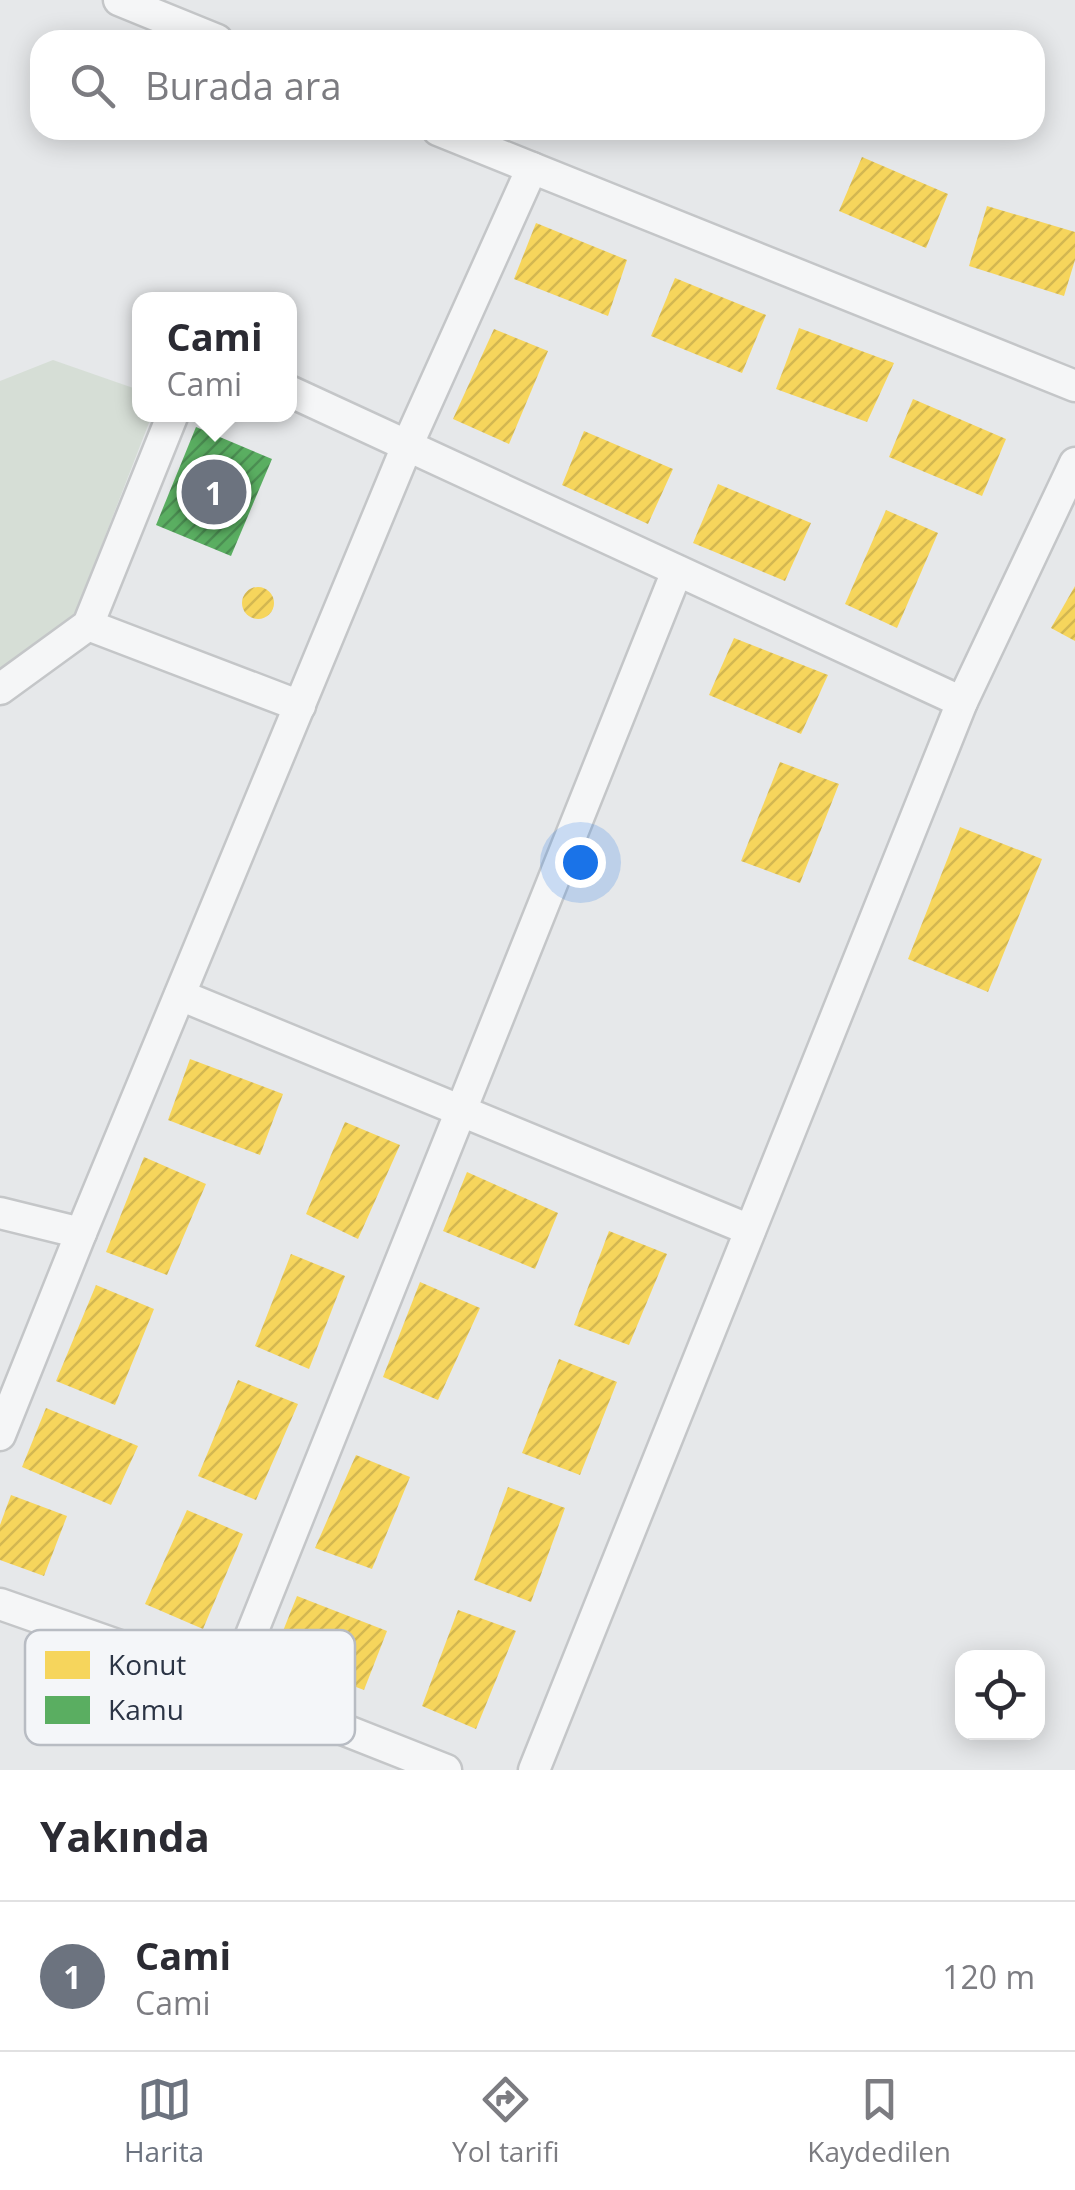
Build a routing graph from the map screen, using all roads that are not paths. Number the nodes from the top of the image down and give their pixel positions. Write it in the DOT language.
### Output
graph roads {
  1 [pos="119,0"];
  2 [pos="193,30"];
  3 [pos="463,140"];
  4 [pos="532,168"];
  5 [pos="1075,386"];
  6 [pos="297,395"];
  7 [pos="170,422"];
  8 [pos="407,446"];
  9 [pos="1075,463"];
  10 [pos="677,571"];
  11 [pos="88,625"];
  12 [pos="0,690"];
  13 [pos="962,702"];
  14 [pos="300,706"];
  15 [pos="180,995"];
  16 [pos="461,1109"];
  17 [pos="0,1213"];
  18 [pos="750,1230"];
  19 [pos="81,1234"];
  20 [pos="0,1436"];
  21 [pos="0,1604"];
  22 [pos="74,1630"];
  23 [pos="253,1630"];
  24 [pos="355,1734"];
  25 [pos="446,1770"];
  26 [pos="534,1770"];
  1 -- 2 [label="street"];
  3 -- 4 [label="street"];
  4 -- 5 [label="street"];
  4 -- 8 [label="street"];
  6 -- 8 [label="street"];
  7 -- 11 [label="street"];
  8 -- 10 [label="street"];
  8 -- 14 [label="street"];
  9 -- 13 [label="street"];
  10 -- 13 [label="street"];
  10 -- 16 [label="street"];
  11 -- 12 [label="street"];
  11 -- 14 [label="street"];
  13 -- 18 [label="street"];
  14 -- 15 [label="street"];
  15 -- 16 [label="street"];
  15 -- 19 [label="street"];
  16 -- 18 [label="street"];
  16 -- 23 [label="street"];
  17 -- 19 [label="street"];
  18 -- 26 [label="street"];
  19 -- 20 [label="street"];
  21 -- 22 [label="street"];
  24 -- 25 [label="street"];
}
